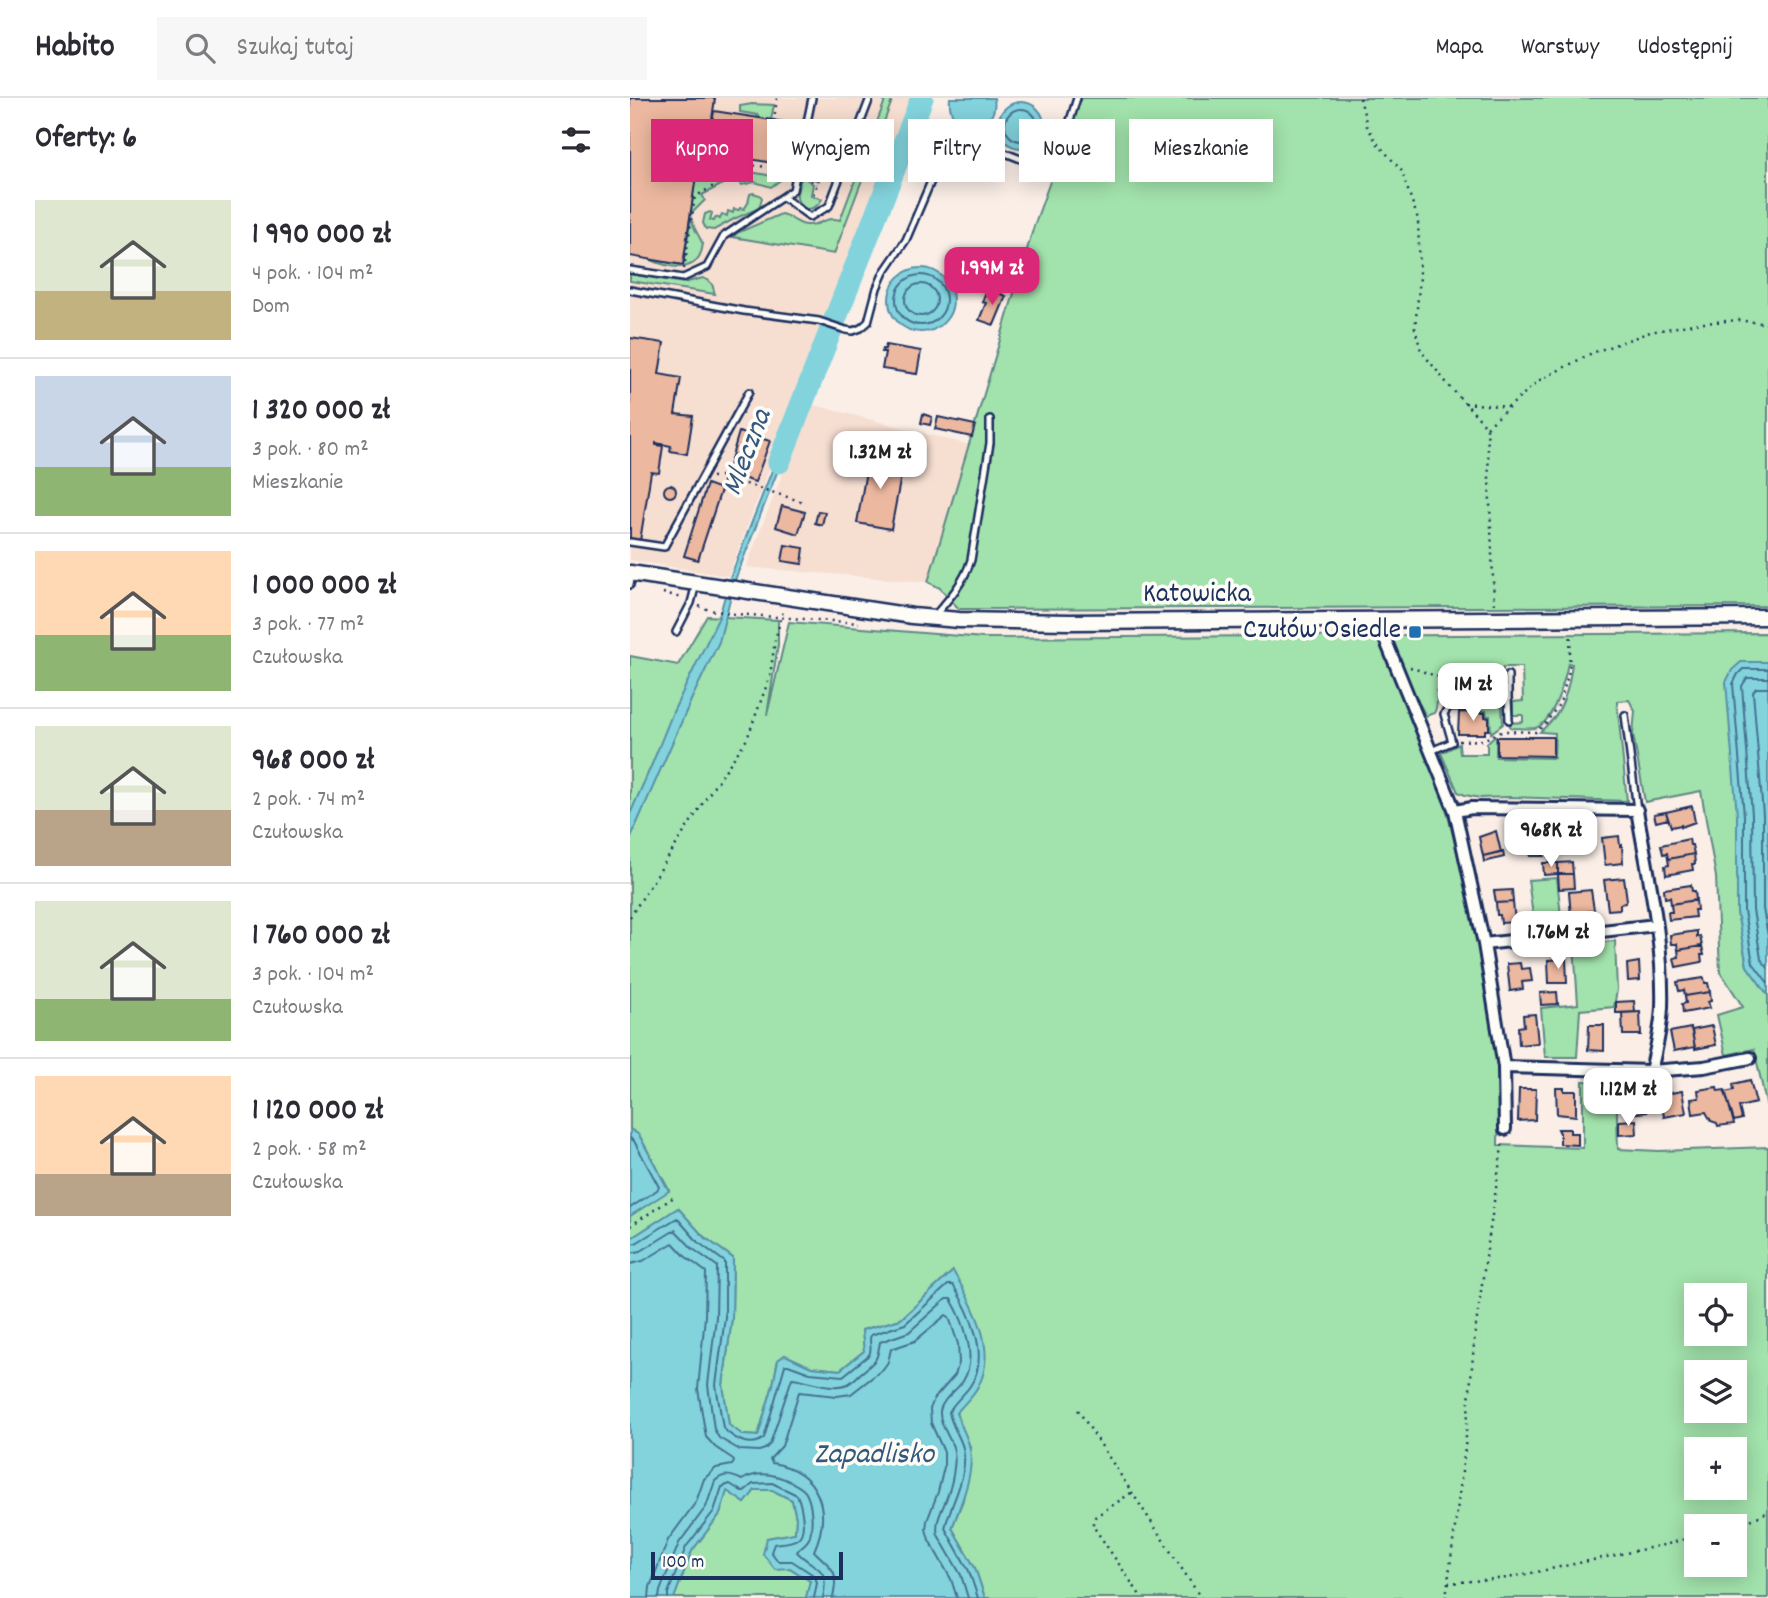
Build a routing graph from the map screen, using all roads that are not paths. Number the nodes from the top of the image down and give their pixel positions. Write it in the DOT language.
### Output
graph roads {
  1 [pos="805,98"];
  2 [pos="812,98"];
  3 [pos="870,98"];
  4 [pos="1077,98"];
  5 [pos="783,197"];
  6 [pos="630,270"];
  7 [pos="630,290"];
  8 [pos="749,392"];
  9 [pos="990,419"];
  10 [pos="630,542"];
  11 [pos="631,577"];
  12 [pos="696,584"];
  13 [pos="1768,617"];
  14 [pos="933,618"];
  15 [pos="1378,619"];
  16 [pos="677,632"];
  17 [pos="1508,675"];
  18 [pos="1508,697"];
  19 [pos="1625,715"];
  20 [pos="1509,720"];
  21 [pos="1431,751"];
  22 [pos="1637,810"];
  23 [pos="1455,811"];
  24 [pos="1656,925"];
  25 [pos="1485,944"];
  26 [pos="1750,1058"];
  27 [pos="1504,1067"];
  28 [pos="1651,1071"];
  29 [pos="1505,1129"];
  1 -- 2 [label="lane"];
  2 -- 5 [label="lane"];
  3 -- 5 [label="lane"];
  4 -- 7 [label="lane"];
  5 -- 6 [label="lane"];
  8 -- 10 [label="lane"];
  9 -- 14 [label="lane"];
  11 -- 12 [label="main road, Katowicka"];
  12 -- 14 [label="main road, Katowicka"];
  12 -- 16 [label="lane"];
  13 -- 15 [label="main road, Katowicka"];
  14 -- 15 [label="main road, Katowicka"];
  15 -- 21 [label="street"];
  17 -- 18 [label="lane"];
  18 -- 20 [label="lane"];
  18 -- 21 [label="lane"];
  19 -- 22 [label="lane"];
  21 -- 23 [label="street"];
  22 -- 23 [label="street"];
  22 -- 24 [label="street"];
  23 -- 25 [label="street"];
  24 -- 25 [label="street"];
  24 -- 28 [label="street"];
  25 -- 27 [label="street"];
  26 -- 28 [label="street"];
  27 -- 28 [label="street"];
  27 -- 29 [label="street"];
}
